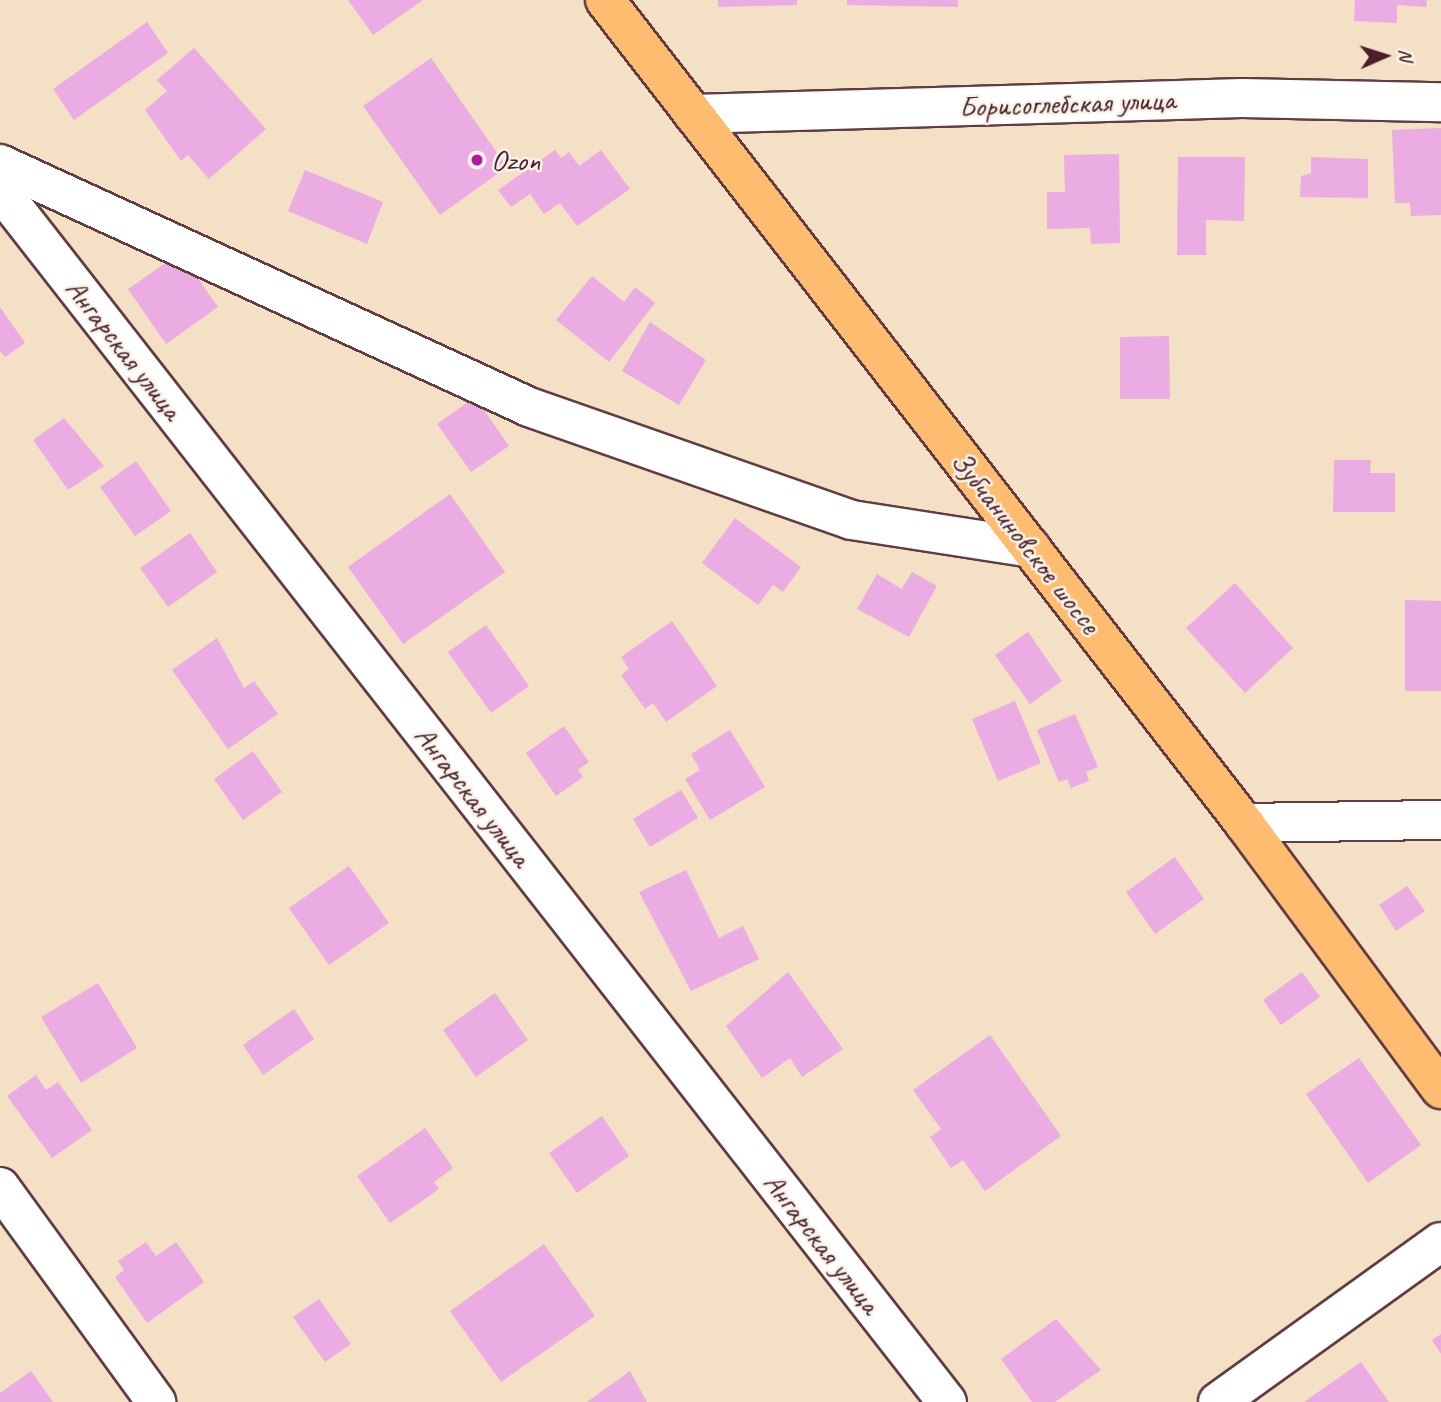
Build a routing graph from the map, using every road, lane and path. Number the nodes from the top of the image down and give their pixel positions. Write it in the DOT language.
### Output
graph roads {
  1 [pos="605,0"];
  2 [pos="1441,102"];
  3 [pos="693,114"];
  4 [pos="0,164"];
  5 [pos="0,190"];
  6 [pos="1031,548"];
  7 [pos="1441,820"];
  8 [pos="1244,822"];
  9 [pos="1441,1089"];
  10 [pos="0,1186"];
  11 [pos="1441,1242"];
  12 [pos="156,1402"];
  13 [pos="947,1402"];
  14 [pos="1218,1402"];
  1 -- 3 [label="main road, Зубчаниновское шоссе"];
  2 -- 3 [label="street, Борисоглебская улица"];
  3 -- 6 [label="main road, Зубчаниновское шоссе"];
  4 -- 6 [label="street"];
  5 -- 13 [label="street, Ангарская улица"];
  6 -- 8 [label="main road, Зубчаниновское шоссе"];
  7 -- 8 [label="street"];
  8 -- 9 [label="main road, Зубчаниновское шоссе"];
  10 -- 12 [label="street"];
  11 -- 14 [label="street"];
}
